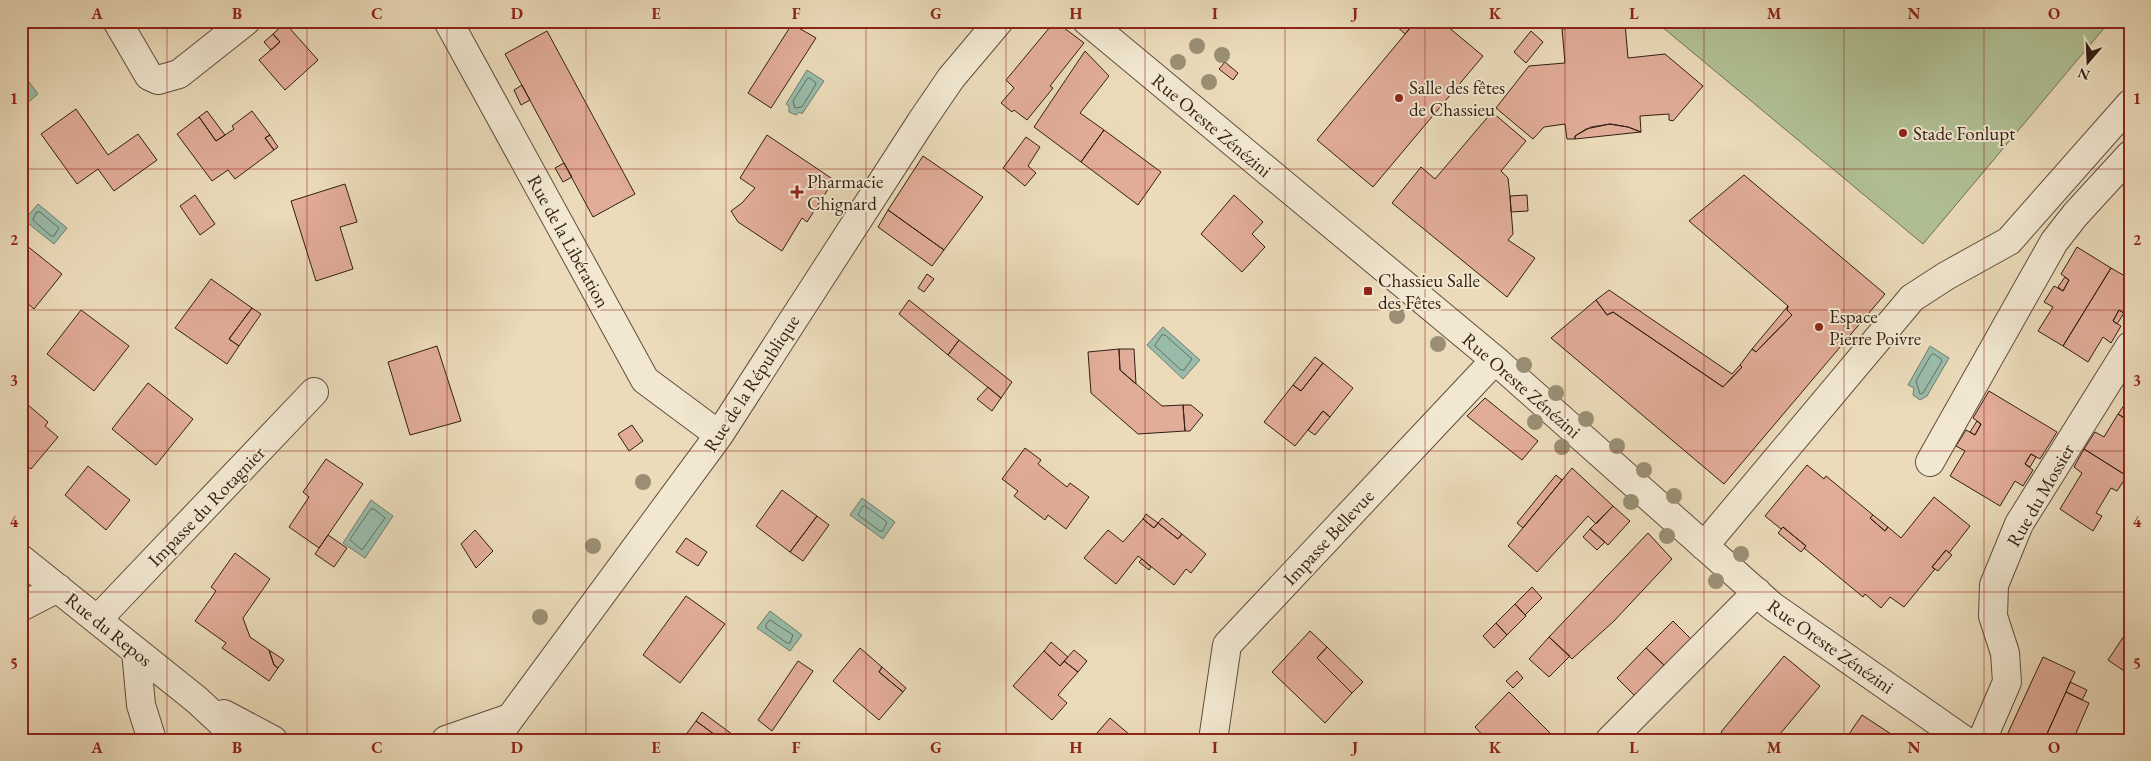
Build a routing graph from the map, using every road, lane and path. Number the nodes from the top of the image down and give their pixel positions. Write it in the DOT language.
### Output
graph roads {
  1 [pos="117,21"];
  2 [pos="246,21"];
  3 [pos="448,21"];
  4 [pos="998,21"];
  5 [pos="1087,21"];
  6 [pos="2130,104"];
  7 [pos="2130,155"];
  8 [pos="2130,346"];
  9 [pos="1495,360"];
  10 [pos="314,392"];
  11 [pos="719,435"];
  12 [pos="1930,462"];
  13 [pos="1704,546"];
  14 [pos="21,559"];
  15 [pos="58,588"];
  16 [pos="1757,592"];
  17 [pos="21,607"];
  18 [pos="98,620"];
  19 [pos="136,651"];
  20 [pos="197,700"];
  21 [pos="510,718"];
  22 [pos="1968,739"];
  23 [pos="152,740"];
  24 [pos="240,740"];
  25 [pos="273,740"];
  26 [pos="446,740"];
  27 [pos="494,740"];
  28 [pos="1213,740"];
  29 [pos="1610,740"];
  1 -- 2 [label="street"];
  3 -- 11 [label="street, Rue de la Libération"];
  4 -- 11 [label="street, Rue de la République"];
  5 -- 9 [label="street, Rue Oreste Zénézini"];
  6 -- 13 [label="street"];
  7 -- 12 [label="street"];
  8 -- 22 [label="street, Rue du Mossier"];
  9 -- 13 [label="street, Rue Oreste Zénézini"];
  9 -- 28 [label="street, Impasse Bellevue"];
  10 -- 18 [label="street, Impasse du Rotagnier"];
  11 -- 21 [label="street, Rue de la République"];
  13 -- 16 [label="street, Rue Oreste Zénézini"];
  14 -- 15 [label="street, Rue du Repos"];
  15 -- 17 [label="street"];
  15 -- 18 [label="street, Rue du Repos"];
  16 -- 22 [label="street, Rue Oreste Zénézini"];
  16 -- 29 [label="street"];
  18 -- 19 [label="street, Rue du Repos"];
  19 -- 20 [label="street, Rue du Repos"];
  19 -- 23 [label="street"];
  20 -- 24 [label="street, Rue du Repos"];
  20 -- 25 [label="street, Rue du Repos"];
  21 -- 26 [label="street"];
  21 -- 27 [label="street, Rue de la République"];
}
